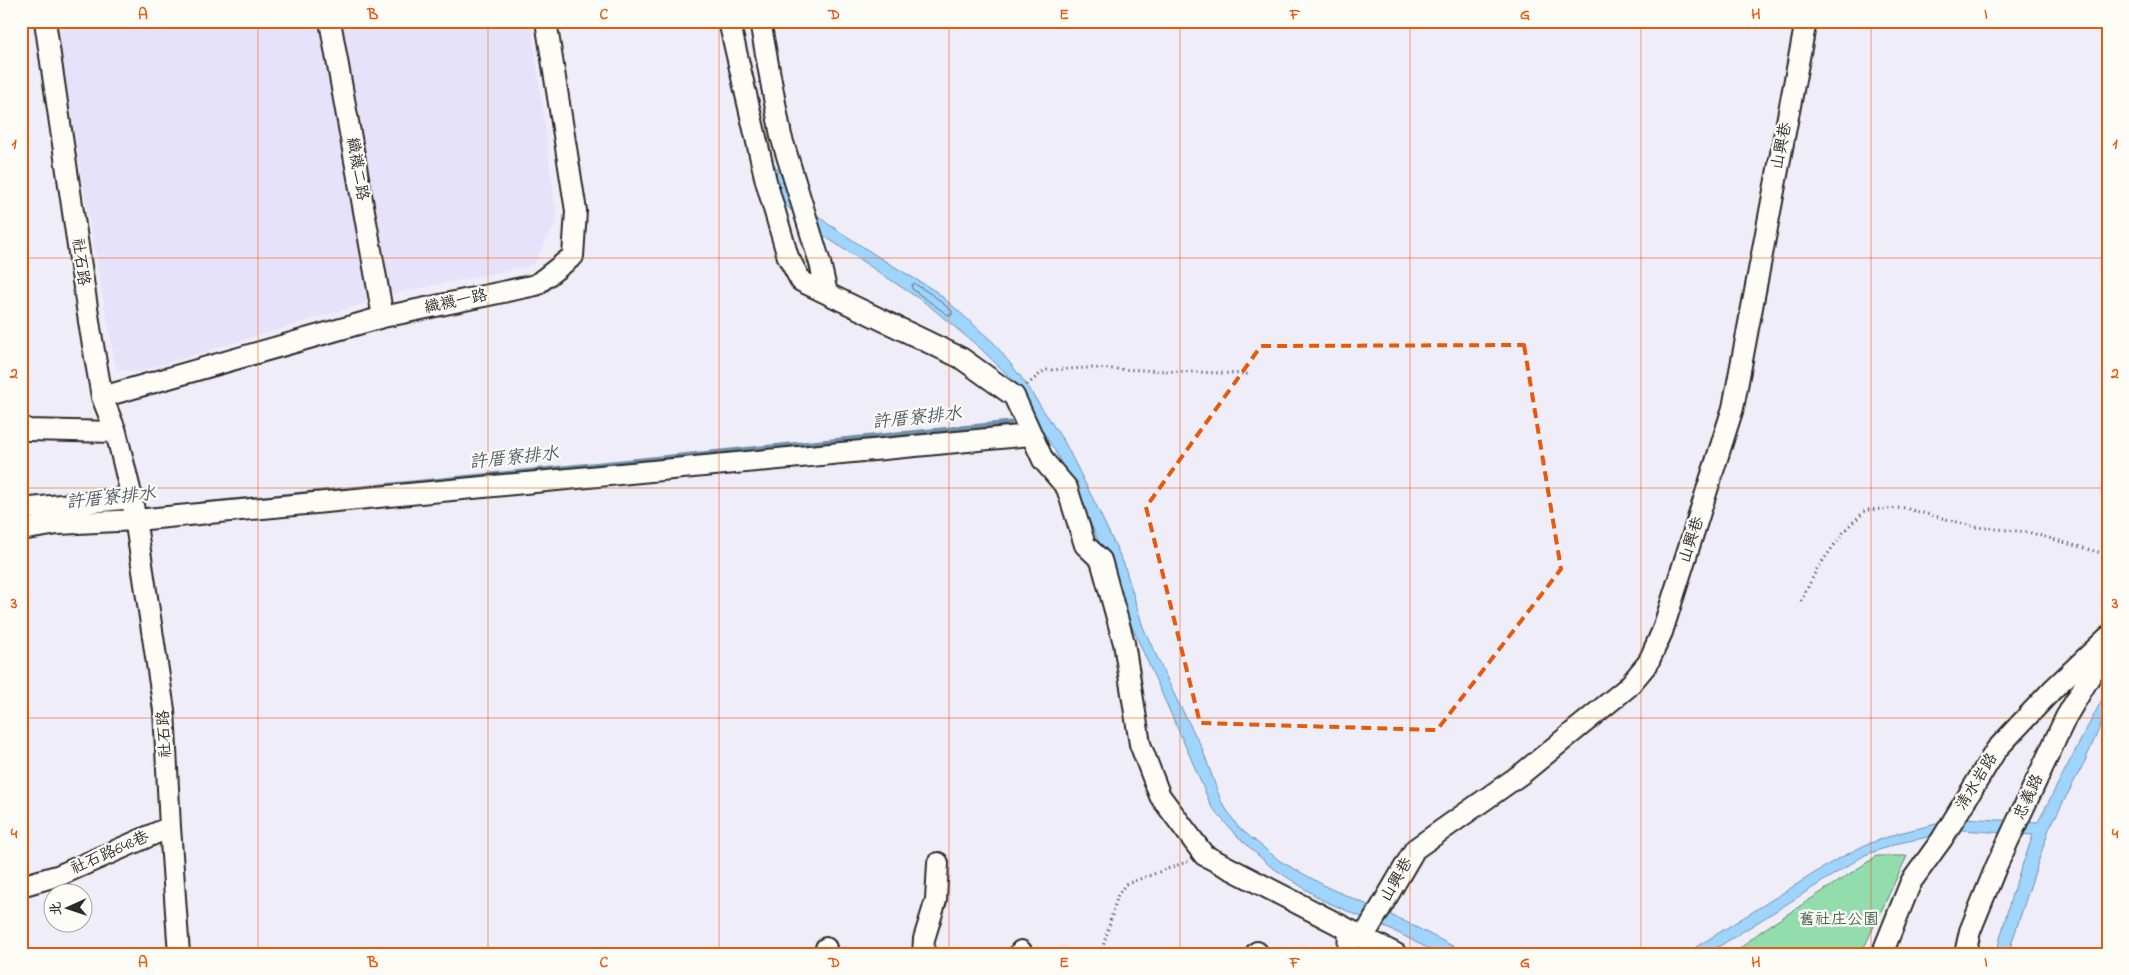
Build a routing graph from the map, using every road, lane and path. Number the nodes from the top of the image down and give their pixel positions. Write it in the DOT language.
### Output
graph roads {
  1 [pos="45,21"];
  2 [pos="330,21"];
  3 [pos="546,21"];
  4 [pos="728,21"];
  5 [pos="760,21"];
  6 [pos="1806,21"];
  7 [pos="827,293"];
  8 [pos="383,317"];
  9 [pos="1248,374"];
  10 [pos="1014,396"];
  11 [pos="102,397"];
  12 [pos="21,426"];
  13 [pos="116,432"];
  14 [pos="1032,435"];
  15 [pos="21,509"];
  16 [pos="135,511"];
  17 [pos="21,530"];
  18 [pos="2108,555"];
  19 [pos="1801,601"];
  20 [pos="2107,647"];
  21 [pos="170,827"];
  22 [pos="1204,855"];
  23 [pos="938,864"];
  24 [pos="21,886"];
  25 [pos="1356,934"];
  26 [pos="179,954"];
  27 [pos="924,954"];
  28 [pos="1101,954"];
  29 [pos="1348,954"];
  30 [pos="1396,954"];
  31 [pos="1882,954"];
  32 [pos="1965,954"];
  1 -- 11 [label="street, 社石路"];
  2 -- 8 [label="street, 織襪二路"];
  3 -- 8 [label="street, 織襪一路"];
  4 -- 7 [label="street"];
  5 -- 7 [label="street"];
  6 -- 25 [label="street, 山興巷"];
  7 -- 10 [label="street"];
  8 -- 11 [label="street, 織襪一路"];
  9 -- 10 [label="path"];
  10 -- 14 [label="street"];
  11 -- 13 [label="street, 社石路"];
  12 -- 13 [label="street"];
  13 -- 16 [label="street, 社石路"];
  14 -- 16 [label="street"];
  14 -- 22 [label="street"];
  15 -- 16 [label="street"];
  16 -- 17 [label="street"];
  16 -- 21 [label="street, 社石路"];
  18 -- 19 [label="path"];
  20 -- 31 [label="street, 清水岩路"];
  20 -- 32 [label="street, 忠義路"];
  21 -- 24 [label="street, 社石路648巷"];
  21 -- 26 [label="street, 社石路"];
  22 -- 25 [label="street"];
  22 -- 28 [label="path"];
  23 -- 27 [label="street"];
  25 -- 29 [label="street"];
  25 -- 30 [label="street"];
}
